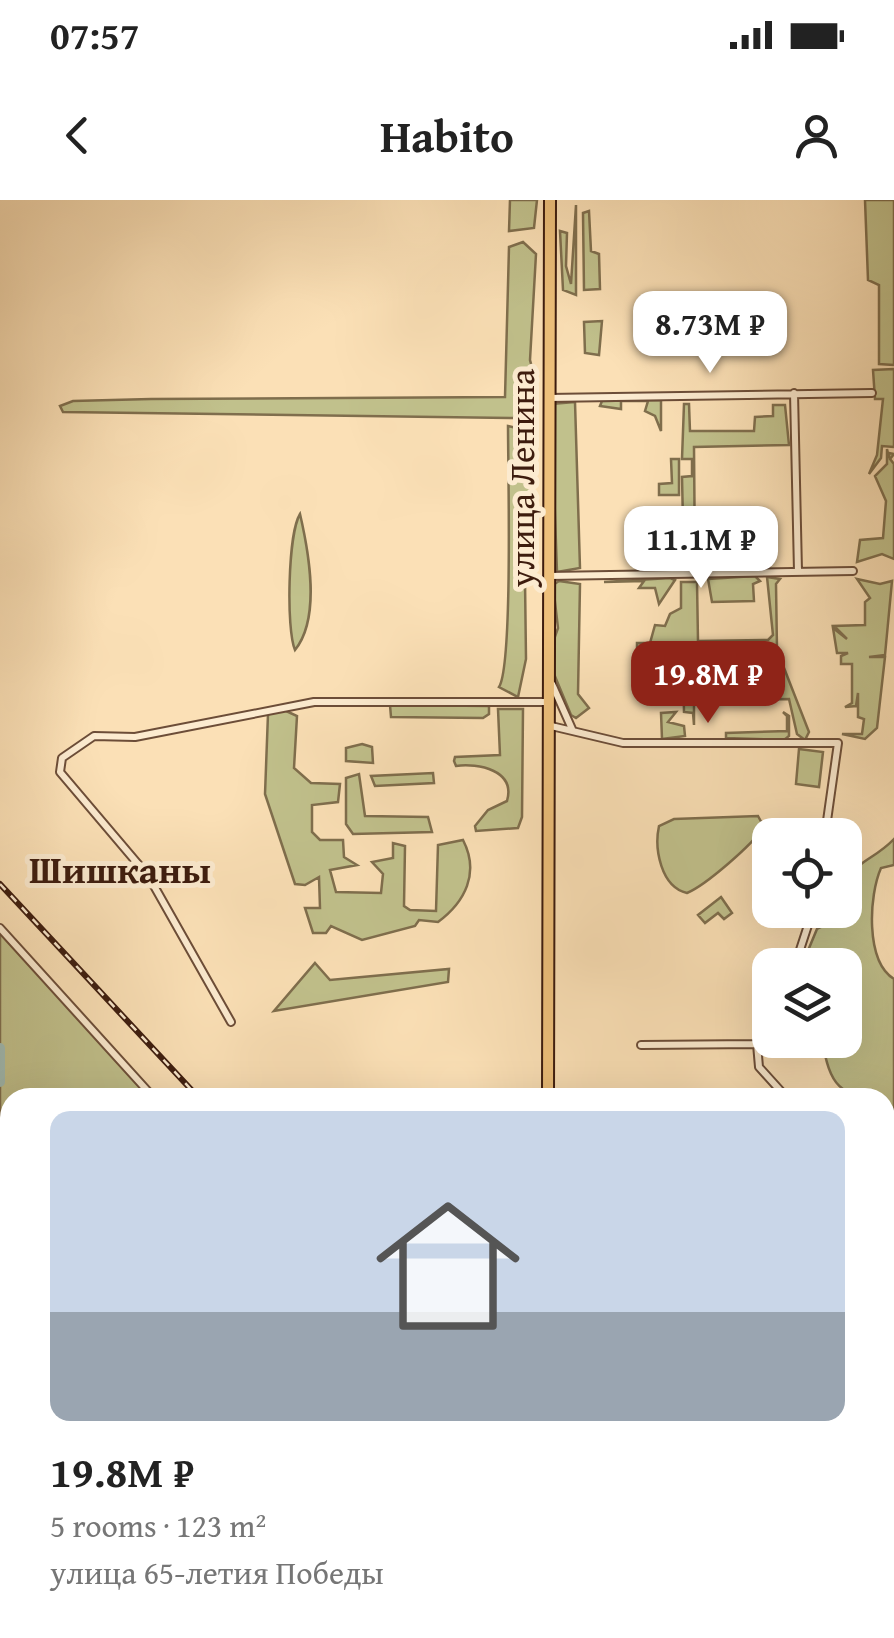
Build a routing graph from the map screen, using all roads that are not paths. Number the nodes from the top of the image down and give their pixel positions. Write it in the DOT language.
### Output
graph roads {
  1 [pos="550,200"];
  2 [pos="794,393"];
  3 [pos="872,393"];
  4 [pos="548,398"];
  5 [pos="798,571"];
  6 [pos="853,571"];
  7 [pos="548,576"];
  8 [pos="548,676"];
  9 [pos="548,702"];
  10 [pos="547,725"];
  11 [pos="572,729"];
  12 [pos="827,818"];
  13 [pos="0,928"];
  14 [pos="230,1022"];
  15 [pos="752,1044"];
  16 [pos="642,1045"];
  17 [pos="758,1058"];
  18 [pos="145,1088"];
  19 [pos="548,1088"];
  20 [pos="778,1088"];
  1 -- 4 [label="main road, улица Ленина"];
  2 -- 3 [label="street"];
  2 -- 4 [label="street"];
  2 -- 5 [label="street"];
  4 -- 7 [label="main road, улица Ленина"];
  5 -- 6 [label="street"];
  5 -- 7 [label="street"];
  7 -- 8 [label="main road, улица Ленина"];
  8 -- 9 [label="main road, улица Ленина"];
  8 -- 11 [label="street"];
  9 -- 10 [label="main road, улица Ленина"];
  9 -- 14 [label="street"];
  10 -- 11 [label="street"];
  10 -- 19 [label="main road, улица Ленина"];
  11 -- 12 [label="street"];
  13 -- 18 [label="street"];
  15 -- 16 [label="street"];
  17 -- 20 [label="street"];
}
